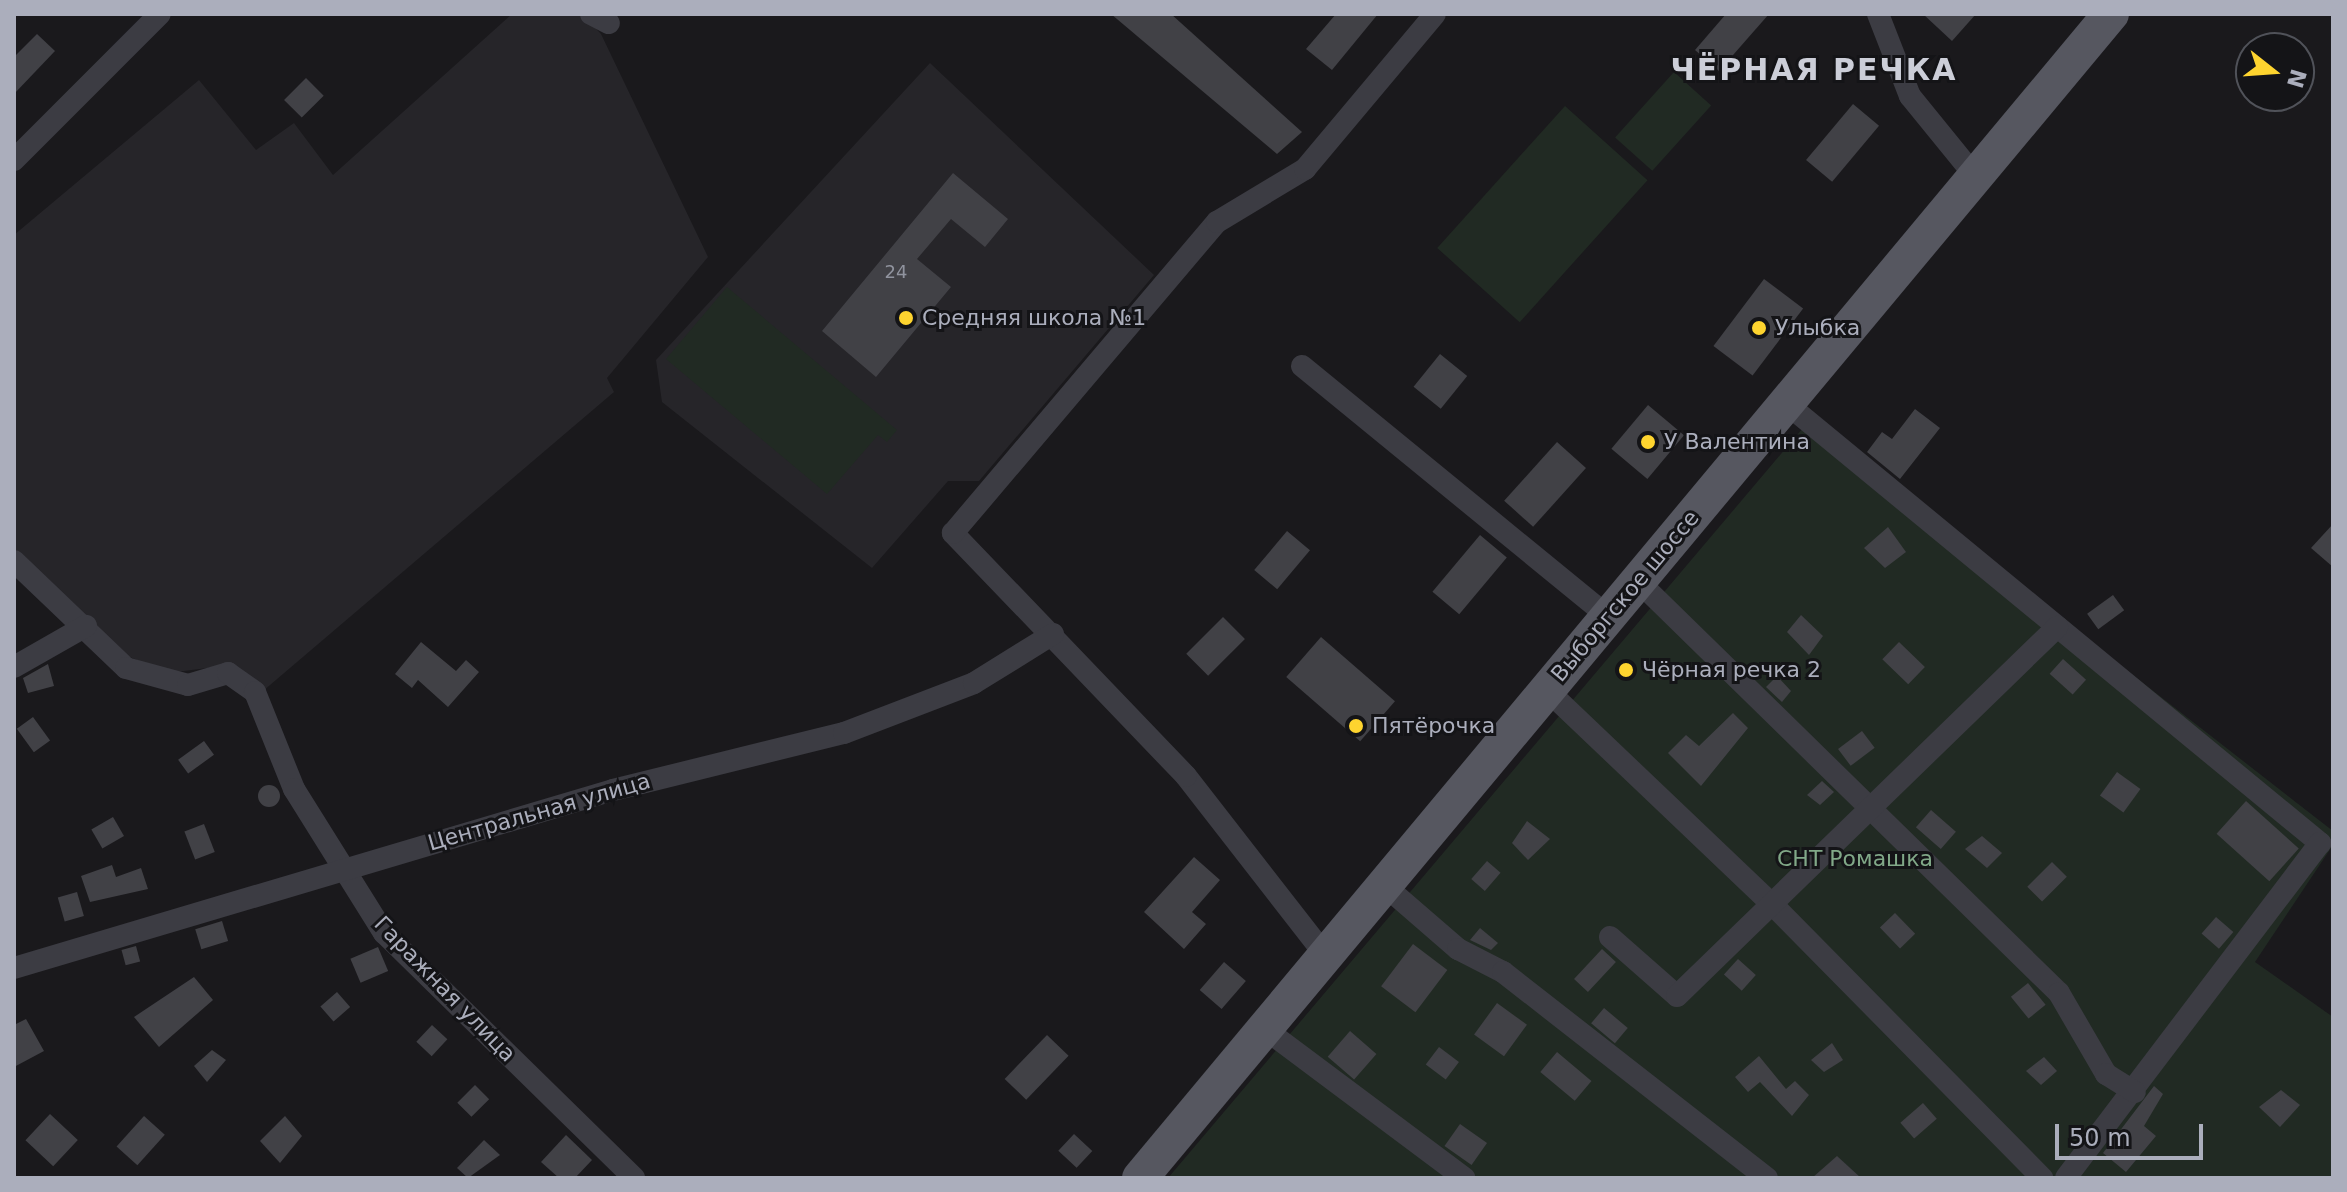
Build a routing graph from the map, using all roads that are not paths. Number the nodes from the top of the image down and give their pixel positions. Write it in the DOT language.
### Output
graph roads {
  1 [pos="160,14"];
  2 [pos="1435,14"];
  3 [pos="1878,14"];
  4 [pos="2111,14"];
  5 [pos="14,160"];
  6 [pos="1975,176"];
  7 [pos="1302,366"];
  8 [pos="1787,404"];
  9 [pos="14,561"];
  10 [pos="1637,580"];
  11 [pos="1607,616"];
  12 [pos="86,626"];
  13 [pos="2057,627"];
  14 [pos="1053,634"];
  15 [pos="14,667"];
  16 [pos="1547,690"];
  17 [pos="1872,804"];
  18 [pos="340,867"];
  19 [pos="1384,885"];
  20 [pos="1772,904"];
  21 [pos="1610,937"];
  22 [pos="1326,956"];
  23 [pos="14,968"];
  24 [pos="1265,1029"];
  25 [pos="2135,1092"];
  26 [pos="634,1178"];
  27 [pos="1140,1178"];
  28 [pos="1464,1178"];
  29 [pos="1767,1178"];
  30 [pos="2042,1178"];
  31 [pos="2066,1178"];
  1 -- 5 [label="street"];
  2 -- 14 [label="street"];
  3 -- 6 [label="street"];
  4 -- 6 [label="main road, Выборгское шоссе"];
  6 -- 8 [label="main road, Выборгское шоссе"];
  7 -- 11 [label="street"];
  8 -- 10 [label="main road, Выборгское шоссе"];
  8 -- 13 [label="street"];
  9 -- 12 [label="street, Гаражная улица"];
  10 -- 11 [label="main road, Выборгское шоссе"];
  10 -- 17 [label="street"];
  11 -- 16 [label="main road, Выборгское шоссе"];
  12 -- 15 [label="street"];
  12 -- 18 [label="street, Гаражная улица"];
  13 -- 17 [label="street"];
  13 -- 25 [label="street"];
  14 -- 18 [label="street, Центральная улица"];
  14 -- 22 [label="street"];
  16 -- 19 [label="main road, Выборгское шоссе"];
  16 -- 20 [label="street"];
  17 -- 20 [label="street"];
  17 -- 25 [label="street"];
  18 -- 23 [label="street, Центральная улица"];
  18 -- 26 [label="street, Гаражная улица"];
  19 -- 22 [label="main road, Выборгское шоссе"];
  19 -- 29 [label="street"];
  20 -- 21 [label="street"];
  20 -- 30 [label="street"];
  22 -- 24 [label="main road, Выборгское шоссе"];
  24 -- 27 [label="main road, Выборгское шоссе"];
  24 -- 28 [label="street"];
  25 -- 31 [label="street"];
}
